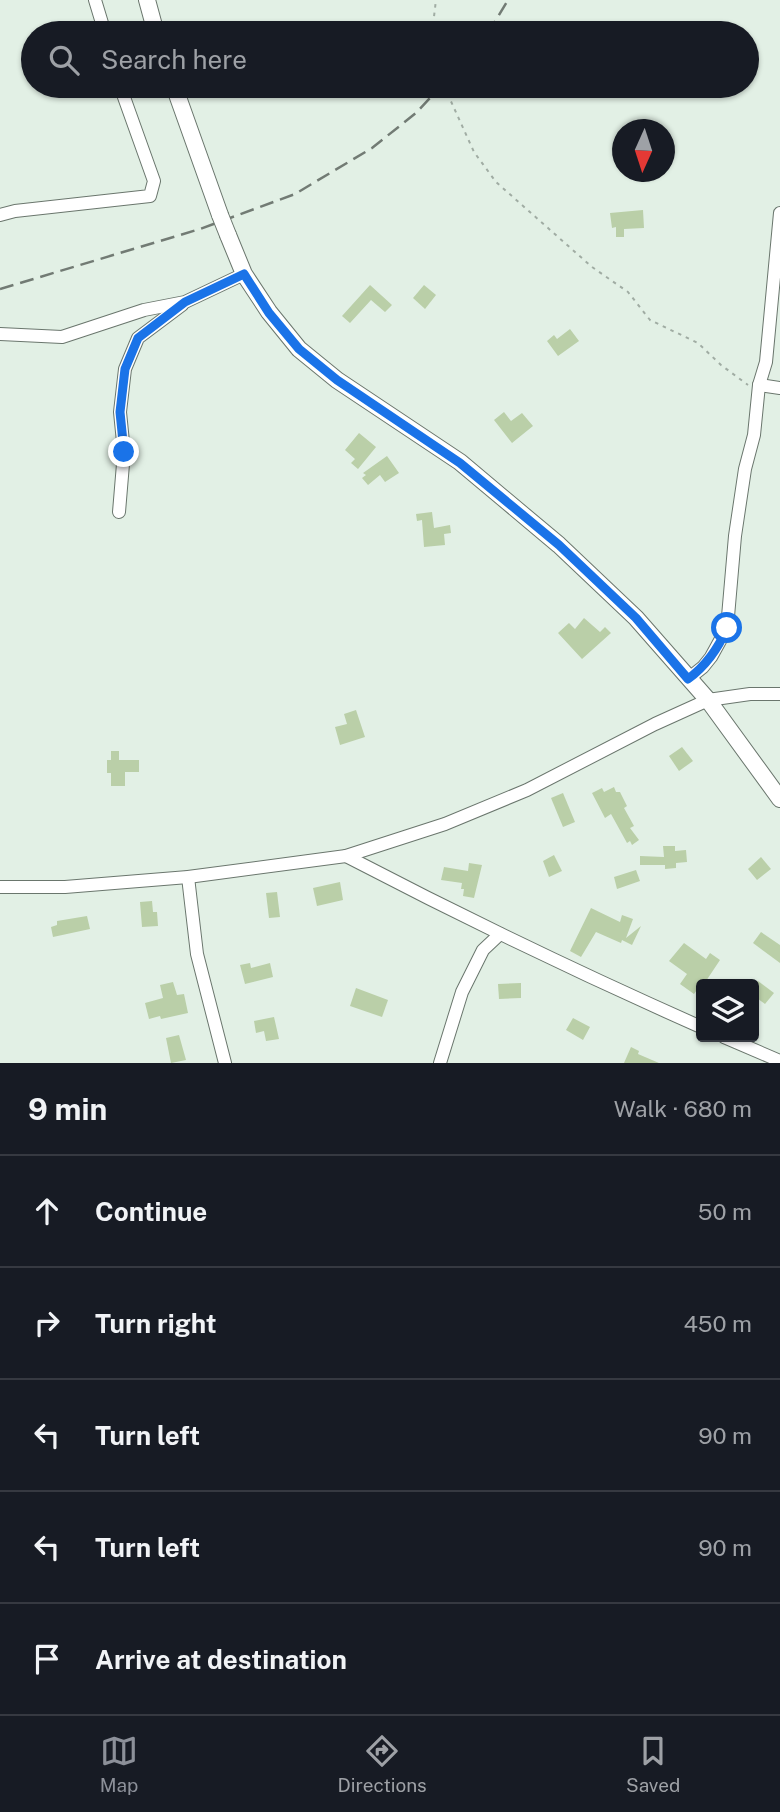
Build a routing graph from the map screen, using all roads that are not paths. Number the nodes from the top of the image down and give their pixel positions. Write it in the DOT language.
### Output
graph roads {
  1 [pos="95,0"];
  2 [pos="146,0"];
  3 [pos="101,21"];
  4 [pos="152,21"];
  5 [pos="124,98"];
  6 [pos="178,98"];
  7 [pos="780,213"];
  8 [pos="0,215"];
  9 [pos="780,221"];
  10 [pos="244,274"];
  11 [pos="185,302"];
  12 [pos="0,334"];
  13 [pos="759,386"];
  14 [pos="780,388"];
  15 [pos="119,512"];
  16 [pos="688,679"];
  17 [pos="780,694"];
  18 [pos="708,700"];
  19 [pos="780,799"];
  20 [pos="346,856"];
  21 [pos="188,877"];
  22 [pos="0,887"];
  23 [pos="500,934"];
  24 [pos="696,1025"];
  25 [pos="736,1042"];
  26 [pos="780,1061"];
  27 [pos="225,1063"];
  28 [pos="440,1063"];
  1 -- 3 [label="street"];
  2 -- 4 [label="main road"];
  5 -- 8 [label="street"];
  6 -- 10 [label="main road, bridge"];
  7 -- 9 [label="street"];
  9 -- 13 [label="street"];
  10 -- 11 [label="street"];
  10 -- 16 [label="main road"];
  11 -- 12 [label="street"];
  11 -- 15 [label="street"];
  13 -- 14 [label="street"];
  13 -- 16 [label="street"];
  16 -- 18 [label="main road"];
  17 -- 18 [label="street"];
  18 -- 19 [label="main road"];
  18 -- 20 [label="street"];
  20 -- 21 [label="street"];
  20 -- 23 [label="street"];
  21 -- 22 [label="street"];
  21 -- 27 [label="street"];
  23 -- 24 [label="street"];
  23 -- 28 [label="street"];
  25 -- 26 [label="street"];
}
